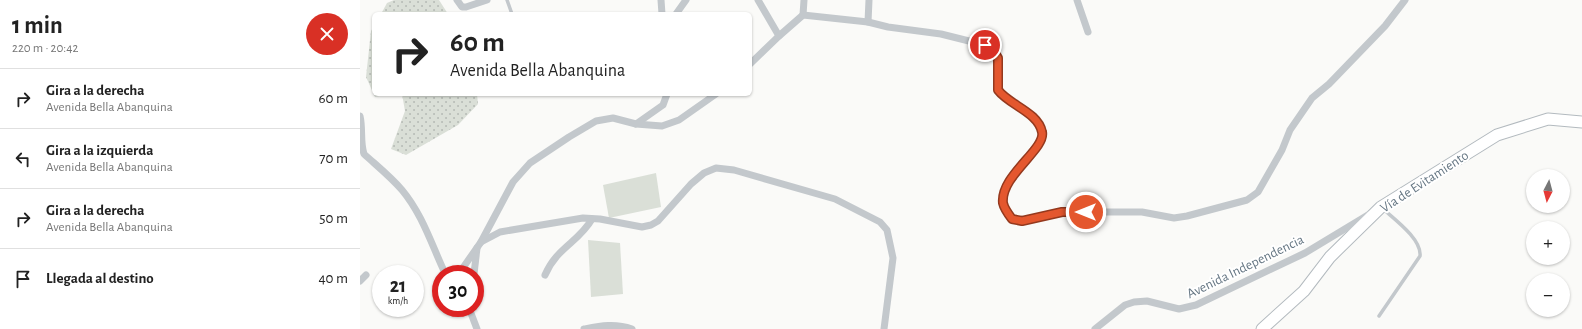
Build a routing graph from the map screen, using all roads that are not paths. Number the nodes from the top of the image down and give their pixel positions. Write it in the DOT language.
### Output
graph roads {
  1 [pos="457,0"];
  2 [pos="487,0"];
  3 [pos="507,0"];
  4 [pos="661,0"];
  5 [pos="686,0"];
  6 [pos="758,0"];
  7 [pos="804,0"];
  8 [pos="869,0"];
  9 [pos="1077,0"];
  10 [pos="1405,0"];
  11 [pos="511,12"];
  12 [pos="662,12"];
  13 [pos="677,12"];
  14 [pos="803,15"];
  15 [pos="868,22"];
  16 [pos="1088,32"];
  17 [pos="779,36"];
  18 [pos="752,62"];
  19 [pos="666,96"];
  20 [pos="713,96"];
  21 [pos="360,116"];
  22 [pos="1582,122"];
  23 [pos="636,124"];
  24 [pos="1382,207"];
  25 [pos="592,219"];
  26 [pos="479,245"];
  27 [pos="476,265"];
  28 [pos="366,275"];
  29 [pos="545,275"];
  30 [pos="360,281"];
  31 [pos="1379,316"];
  32 [pos="472,317"];
  33 [pos="477,329"];
  34 [pos="584,329"];
  35 [pos="632,329"];
  36 [pos="884,329"];
  37 [pos="1095,329"];
  38 [pos="1262,329"];
  1 -- 2 [label="street"];
  3 -- 11 [label="lane"];
  4 -- 12 [label="street"];
  5 -- 13 [label="street"];
  6 -- 17 [label="street"];
  7 -- 14 [label="street"];
  8 -- 15 [label="street"];
  9 -- 16 [label="street"];
  10 -- 15 [label="street"];
  14 -- 15 [label="street"];
  14 -- 17 [label="street"];
  17 -- 18 [label="street"];
  19 -- 23 [label="street"];
  20 -- 23 [label="street"];
  21 -- 26 [label="street"];
  22 -- 24 [label="main road, Vía de Evitamiento"];
  23 -- 26 [label="street"];
  24 -- 31 [label="lane"];
  24 -- 37 [label="street, Avenida Independencia"];
  24 -- 38 [label="main road, Vía de Evitamiento"];
  25 -- 26 [label="street"];
  25 -- 29 [label="street"];
  25 -- 36 [label="street"];
  26 -- 27 [label="street"];
  28 -- 30 [label="street"];
  32 -- 33 [label="street"];
  34 -- 35 [label="street"];
}
